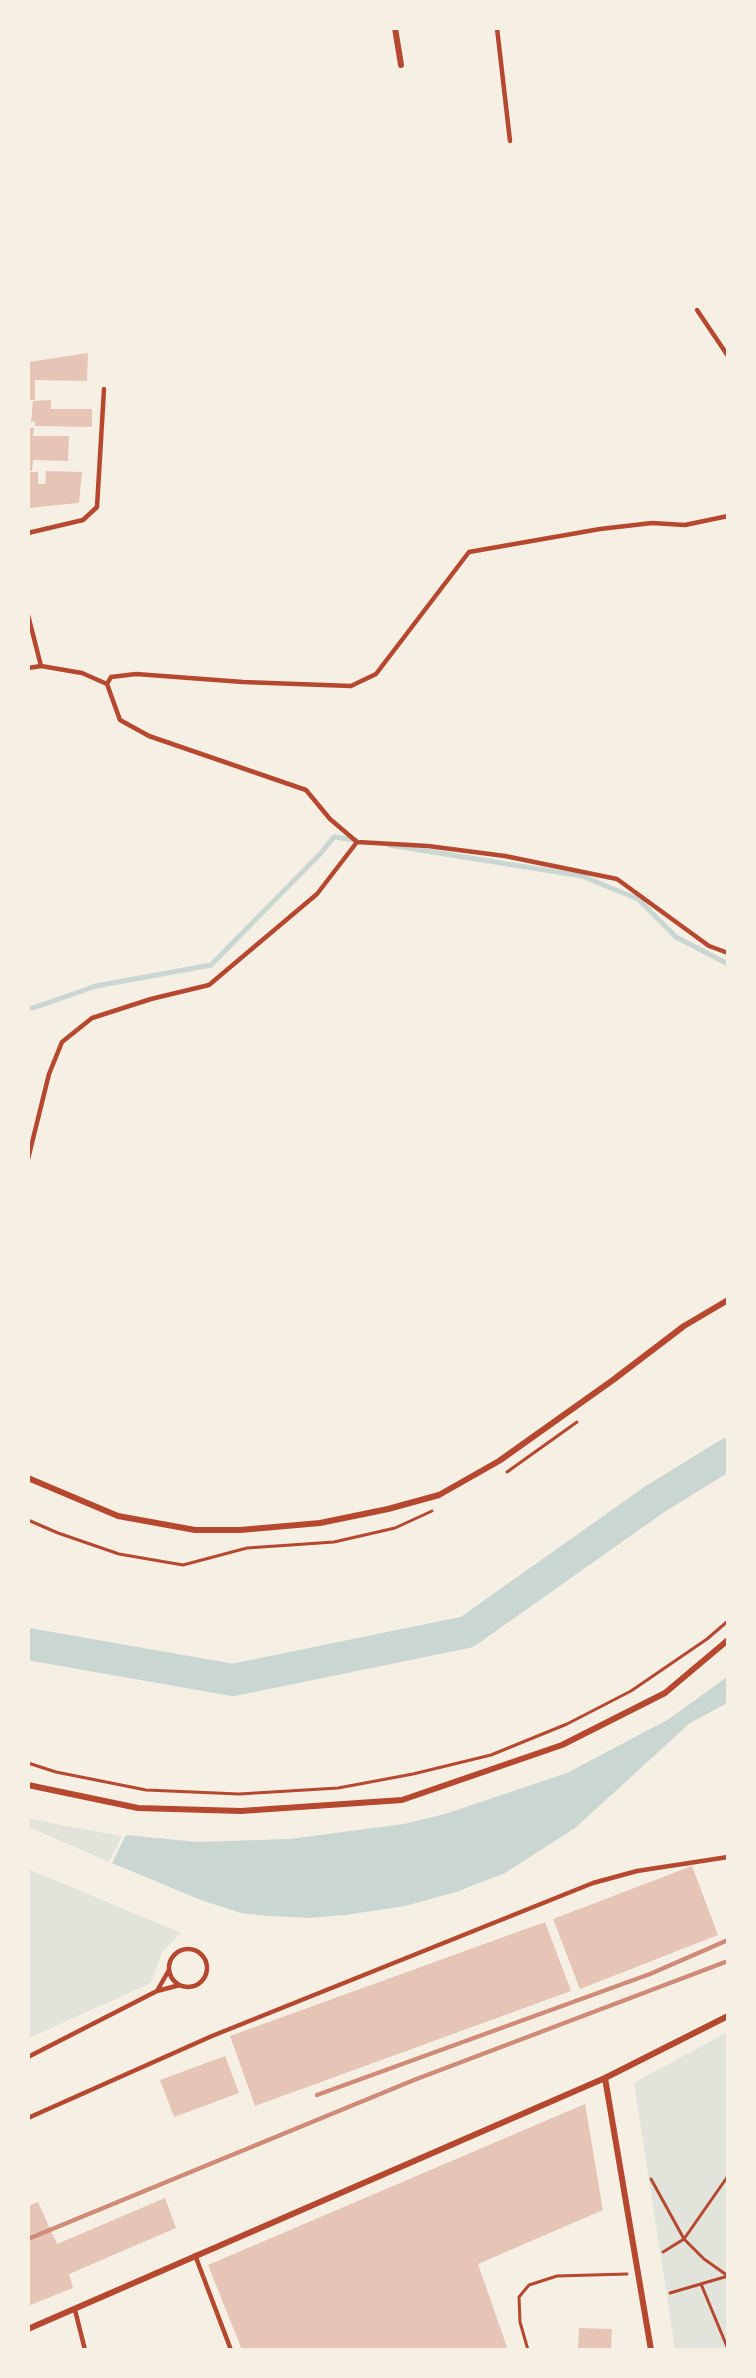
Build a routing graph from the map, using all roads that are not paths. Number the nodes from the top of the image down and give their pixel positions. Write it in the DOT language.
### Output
graph roads {
  1 [pos="395,28"];
  2 [pos="496,28"];
  3 [pos="401,65"];
  4 [pos="510,141"];
  5 [pos="696,310"];
  6 [pos="728,356"];
  7 [pos="104,389"];
  8 [pos="728,516"];
  9 [pos="28,533"];
  10 [pos="28,615"];
  11 [pos="41,666"];
  12 [pos="28,668"];
  13 [pos="107,684"];
  14 [pos="357,842"];
  15 [pos="728,953"];
  16 [pos="28,1159"];
  17 [pos="728,1300"];
  18 [pos="28,1478"];
  19 [pos="728,1640"];
  20 [pos="28,1785"];
  21 [pos="728,1857"];
  22 [pos="169,1970"];
  23 [pos="180,1985"];
  24 [pos="157,1991"];
  25 [pos="728,2016"];
  26 [pos="28,2057"];
  27 [pos="605,2078"];
  28 [pos="28,2118"];
  29 [pos="195,2255"];
  30 [pos="75,2310"];
  31 [pos="28,2329"];
  32 [pos="85,2349"];
  33 [pos="231,2349"];
  34 [pos="651,2349"];
  1 -- 3 [label="street"];
  2 -- 4 [label="lane"];
  5 -- 6 [label="lane"];
  7 -- 9 [label="lane"];
  8 -- 13 [label="lane"];
  10 -- 11 [label="lane"];
  11 -- 12 [label="lane"];
  11 -- 13 [label="lane"];
  13 -- 14 [label="lane"];
  14 -- 15 [label="lane"];
  14 -- 16 [label="lane"];
  17 -- 18 [label="street"];
  19 -- 20 [label="street"];
  21 -- 28 [label="lane"];
  22 -- 23 [label="lane"];
  22 -- 23 [label="lane"];
  22 -- 24 [label="lane"];
  23 -- 24 [label="lane"];
  24 -- 26 [label="lane"];
  25 -- 27 [label="street"];
  27 -- 29 [label="street"];
  27 -- 34 [label="street"];
  29 -- 30 [label="street"];
  29 -- 33 [label="lane"];
  30 -- 31 [label="street"];
  30 -- 32 [label="lane"];
}
